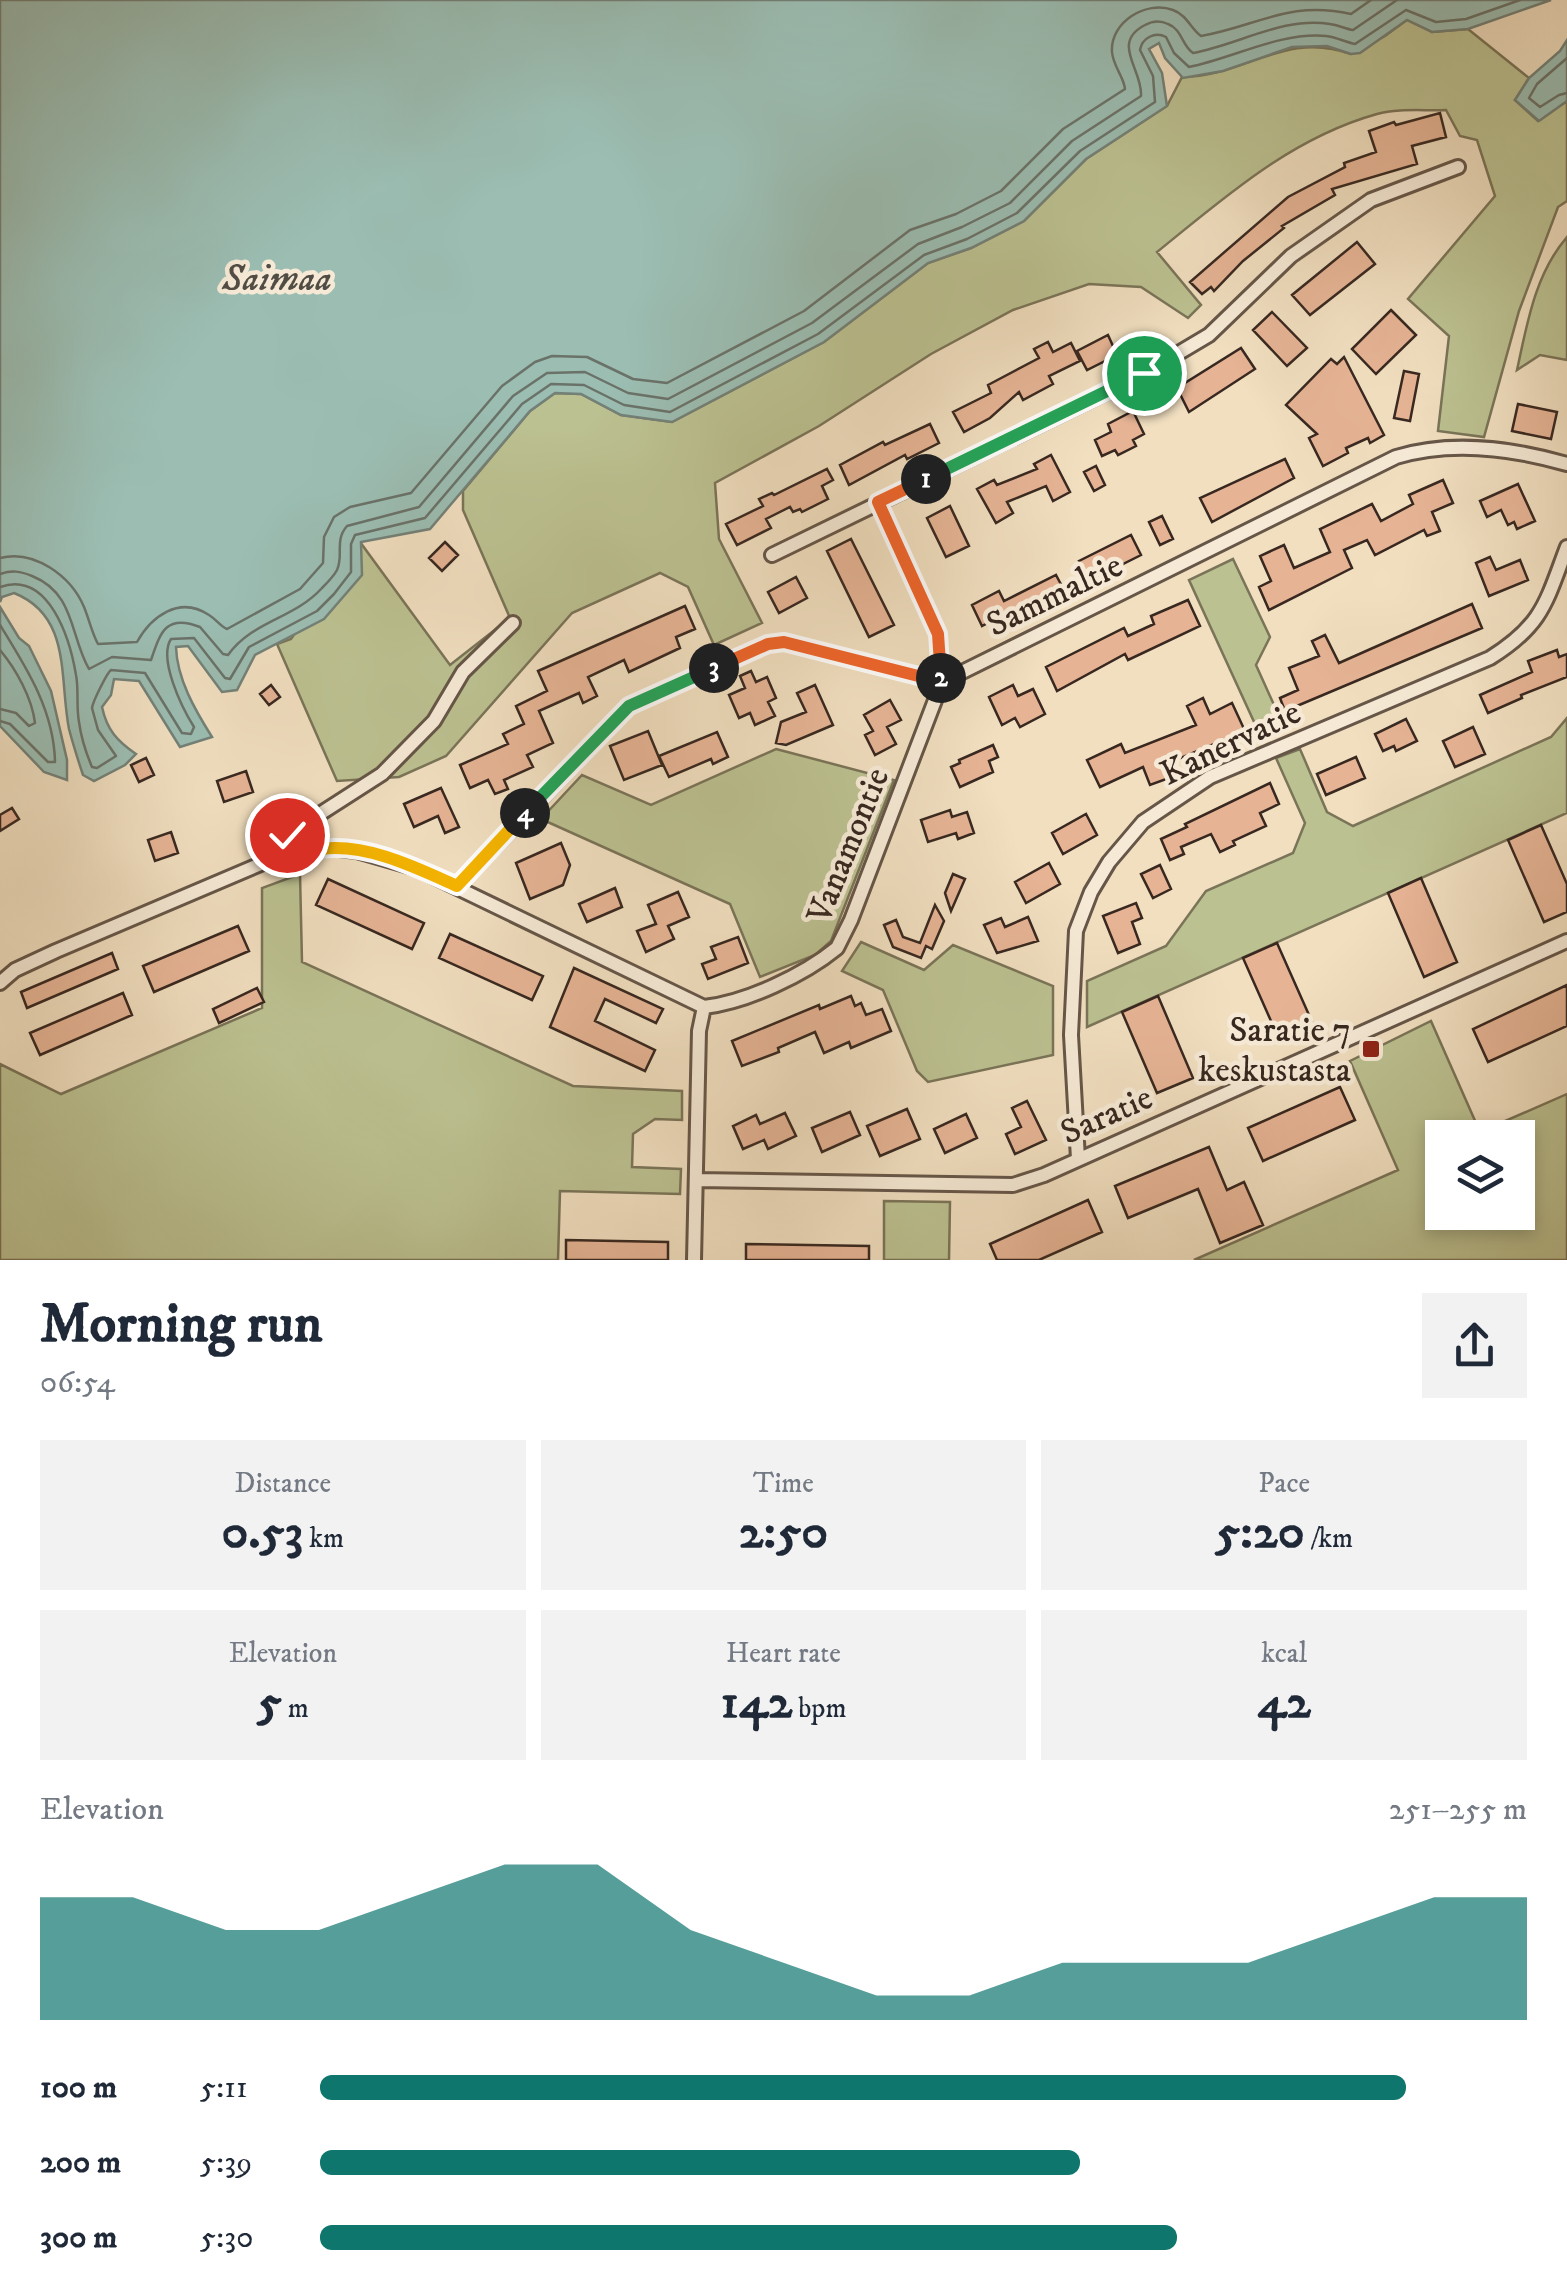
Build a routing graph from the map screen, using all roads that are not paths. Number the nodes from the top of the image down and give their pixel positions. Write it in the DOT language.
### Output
graph roads {
  1 [pos="1458,167"];
  2 [pos="1567,464"];
  3 [pos="878,502"];
  4 [pos="1567,547"];
  5 [pos="772,556"];
  6 [pos="513,624"];
  7 [pos="942,682"];
  8 [pos="277,859"];
  9 [pos="457,886"];
  10 [pos="1567,941"];
  11 [pos="0,983"];
  12 [pos="704,1007"];
  13 [pos="1078,1159"];
  14 [pos="696,1180"];
  15 [pos="694,1260"];
  1 -- 3 [label="street"];
  2 -- 7 [label="street, Sammaltie"];
  3 -- 5 [label="street"];
  3 -- 7 [label="street"];
  4 -- 13 [label="street, Kanervatie"];
  6 -- 8 [label="street"];
  7 -- 9 [label="street"];
  7 -- 12 [label="street, Vanamontie"];
  8 -- 9 [label="street"];
  8 -- 11 [label="street"];
  9 -- 12 [label="street"];
  10 -- 13 [label="street, Saratie"];
  12 -- 14 [label="street"];
  13 -- 14 [label="street, Saratie"];
  14 -- 15 [label="street"];
}
